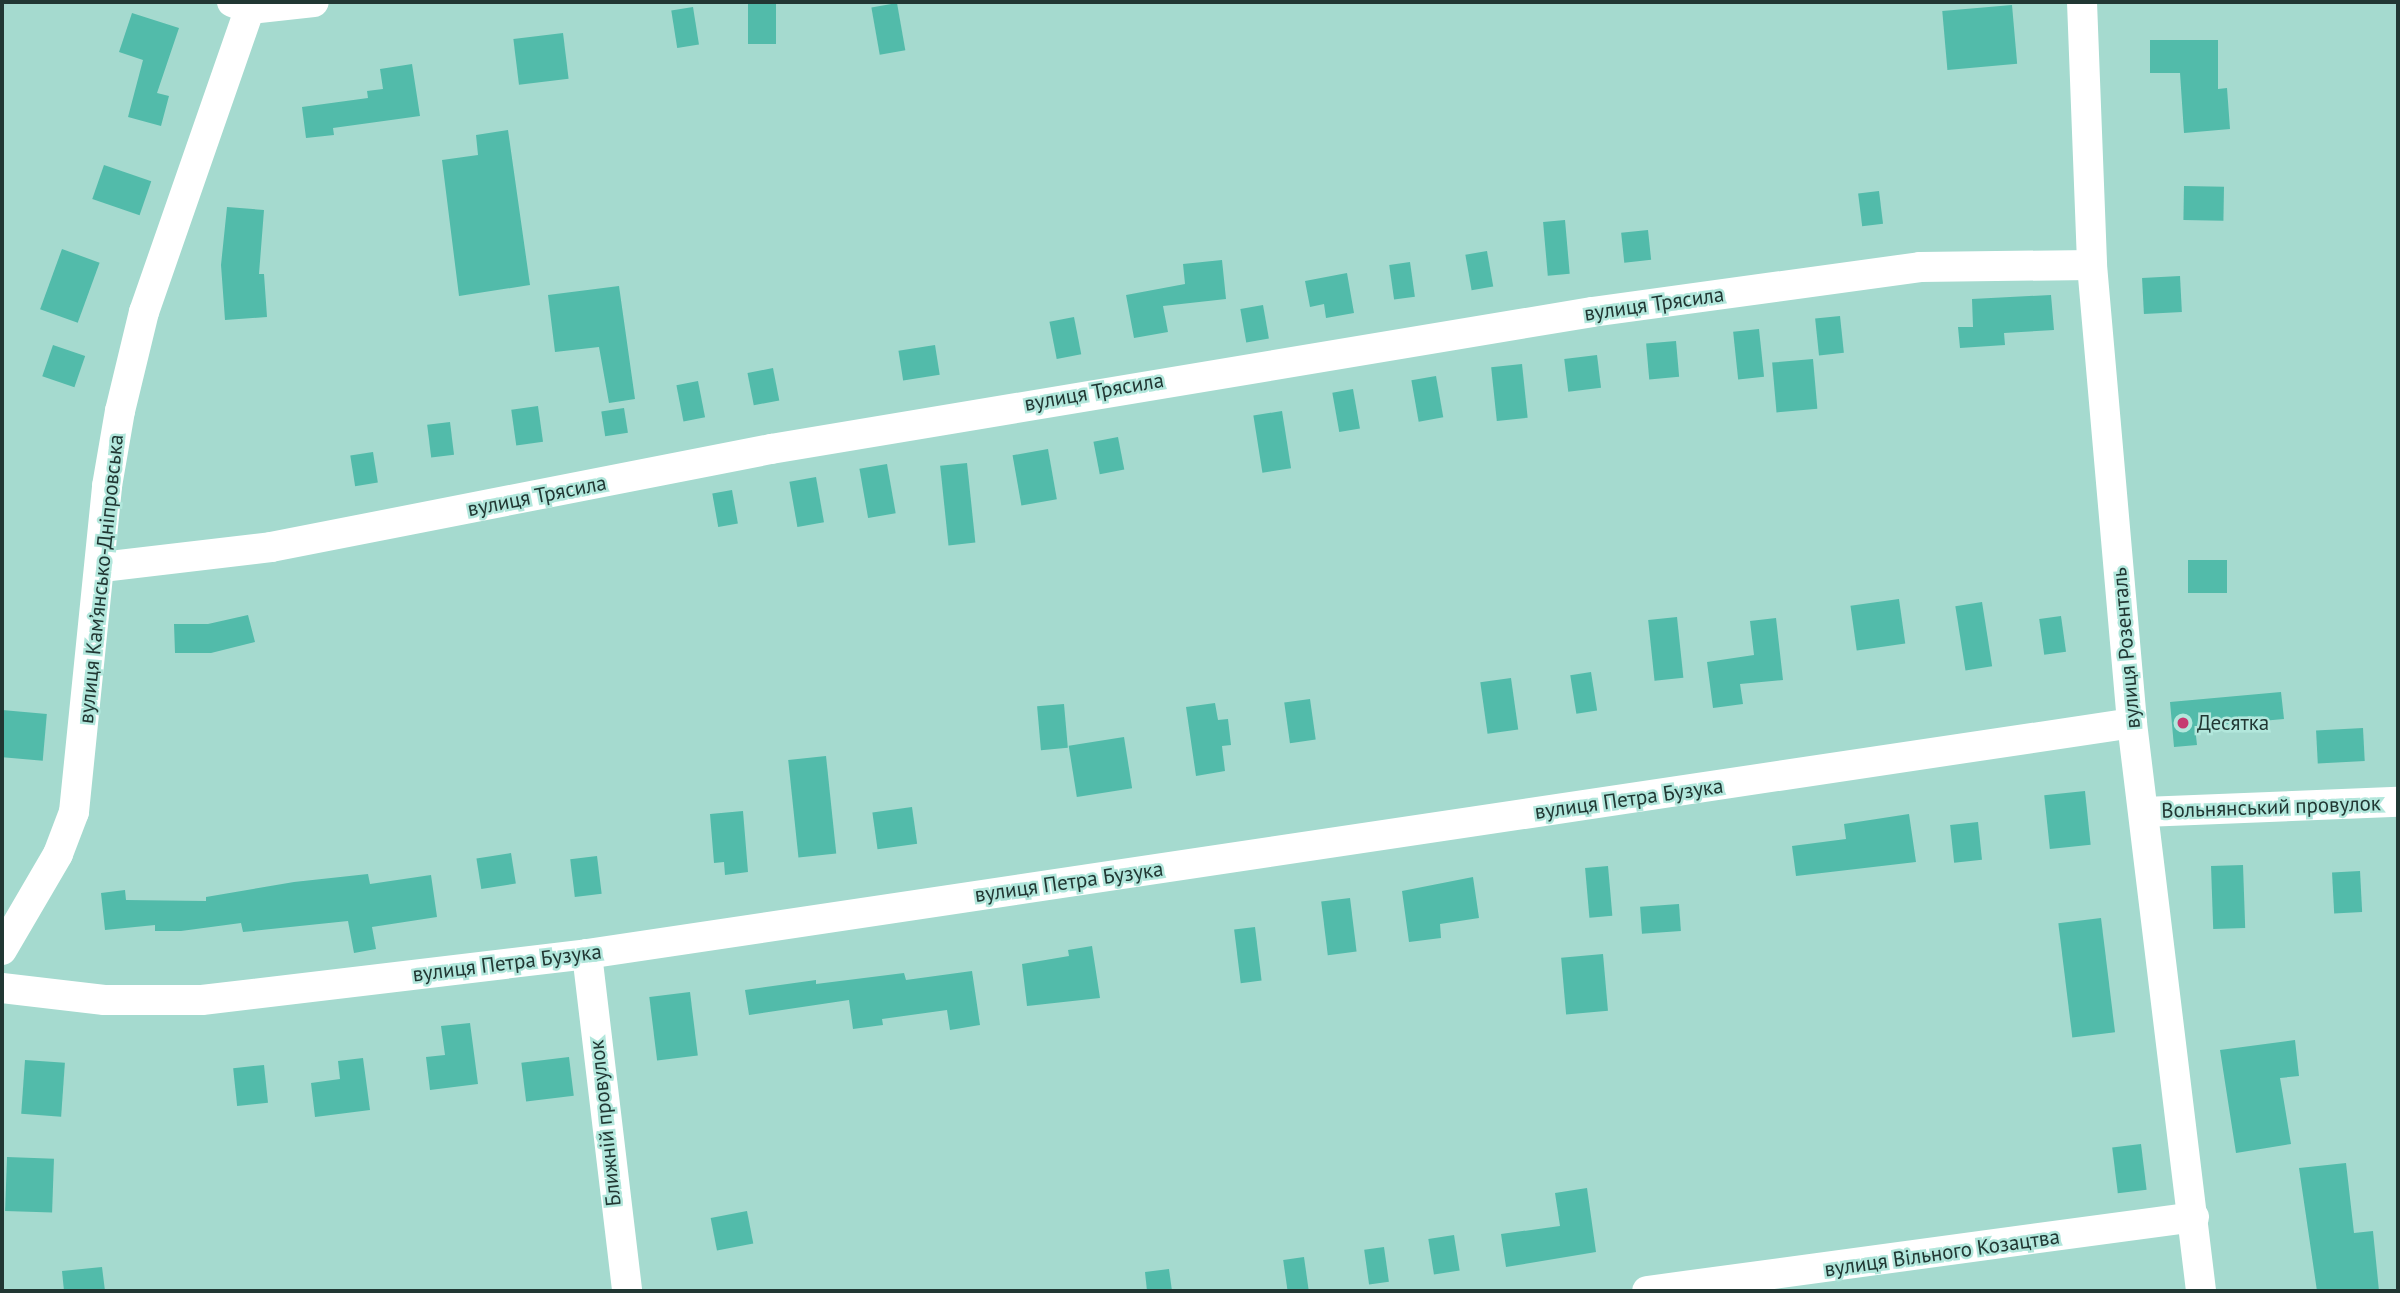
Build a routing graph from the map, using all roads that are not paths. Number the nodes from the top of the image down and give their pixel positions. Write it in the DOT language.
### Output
graph roads {
  1 [pos="314,2"];
  2 [pos="2082,2"];
  3 [pos="244,4"];
  4 [pos="2092,265"];
  5 [pos="102,566"];
  6 [pos="2132,723"];
  7 [pos="2398,802"];
  8 [pos="2144,812"];
  9 [pos="2,950"];
  10 [pos="587,954"];
  11 [pos="2,988"];
  12 [pos="2194,1217"];
  13 [pos="627,1291"];
  14 [pos="1647,1291"];
  15 [pos="2201,1291"];
  1 -- 3 [label="street"];
  2 -- 4 [label="street, вулиця Розенталь"];
  3 -- 5 [label="street, вулиця Кам’янсько-Дніпровська"];
  4 -- 5 [label="street, вулиця Трясила"];
  4 -- 6 [label="street, вулиця Розенталь"];
  5 -- 9 [label="street, вулиця Кам’янсько-Дніпровська"];
  6 -- 8 [label="street, вулиця Розенталь"];
  6 -- 10 [label="street, вулиця Петра Бузука"];
  7 -- 8 [label="street, Вольнянський провулок"];
  8 -- 12 [label="street, вулиця Розенталь"];
  10 -- 11 [label="street, вулиця Петра Бузука"];
  10 -- 13 [label="street, Ближній провулок"];
  12 -- 14 [label="street, вулиця Вільного Козацтва"];
  12 -- 15 [label="street, вулиця Розенталь"];
}
